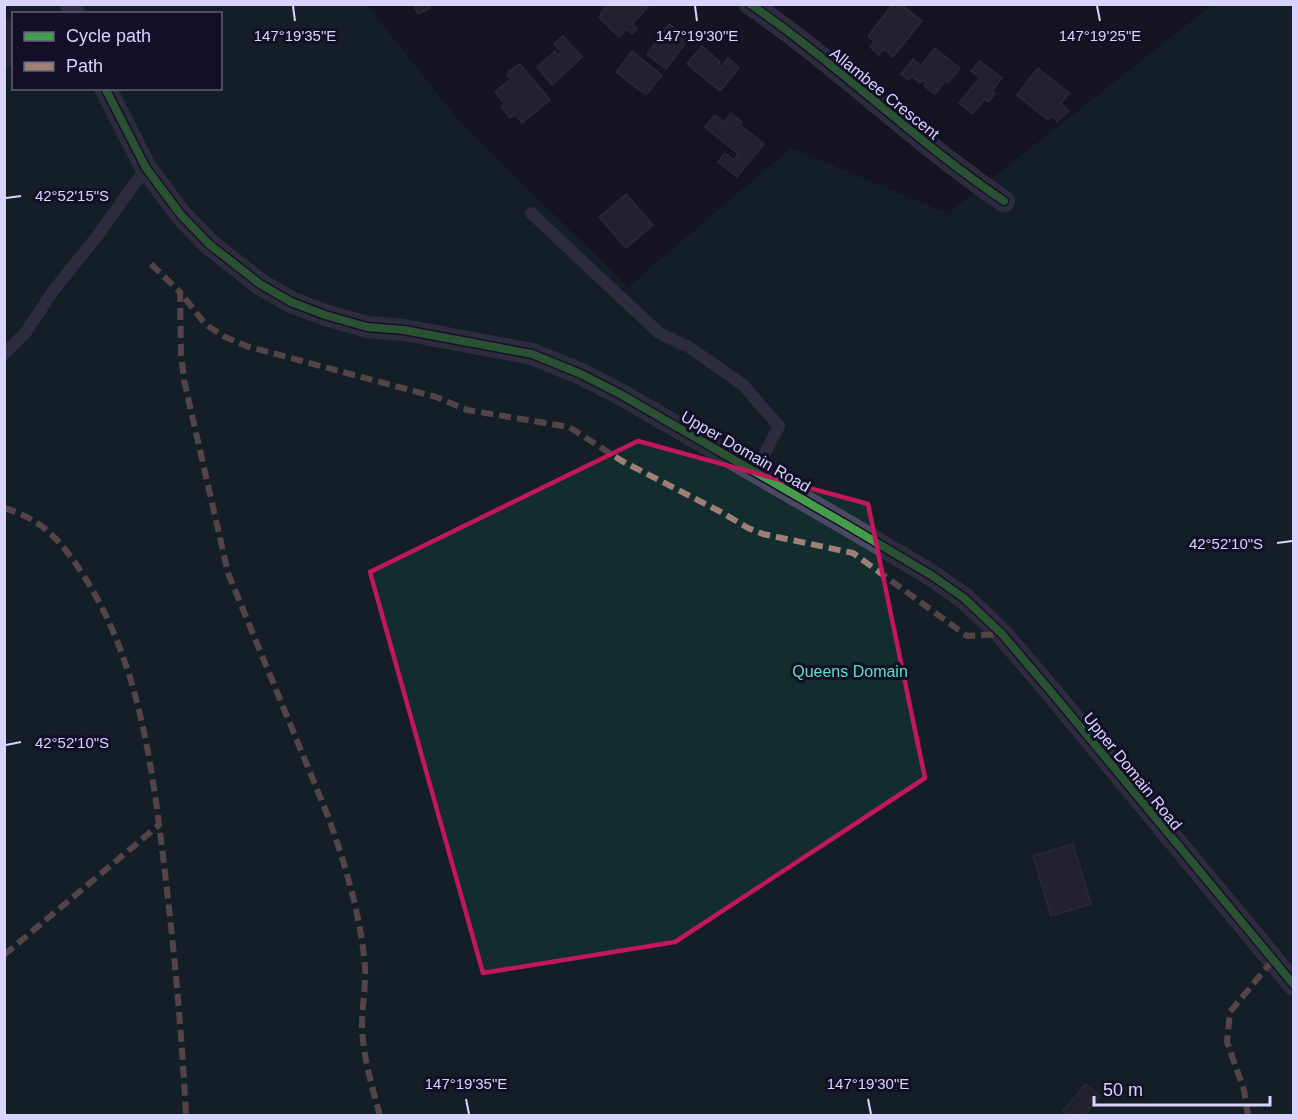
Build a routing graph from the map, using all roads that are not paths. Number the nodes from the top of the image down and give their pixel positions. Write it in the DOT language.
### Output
graph roads {
  1 [pos="750,4"];
  2 [pos="106,90"];
  3 [pos="146,168"];
  4 [pos="1004,201"];
  5 [pos="531,213"];
  6 [pos="4,354"];
  7 [pos="755,472"];
  8 [pos="1293,985"];
  1 -- 4 [label="street, Allambee Crescent"];
  2 -- 3 [label="street, Upper Domain Road"];
  3 -- 6 [label="lane"];
  3 -- 7 [label="street, Upper Domain Road"];
  5 -- 7 [label="lane"];
  7 -- 8 [label="street, Upper Domain Road"];
}
